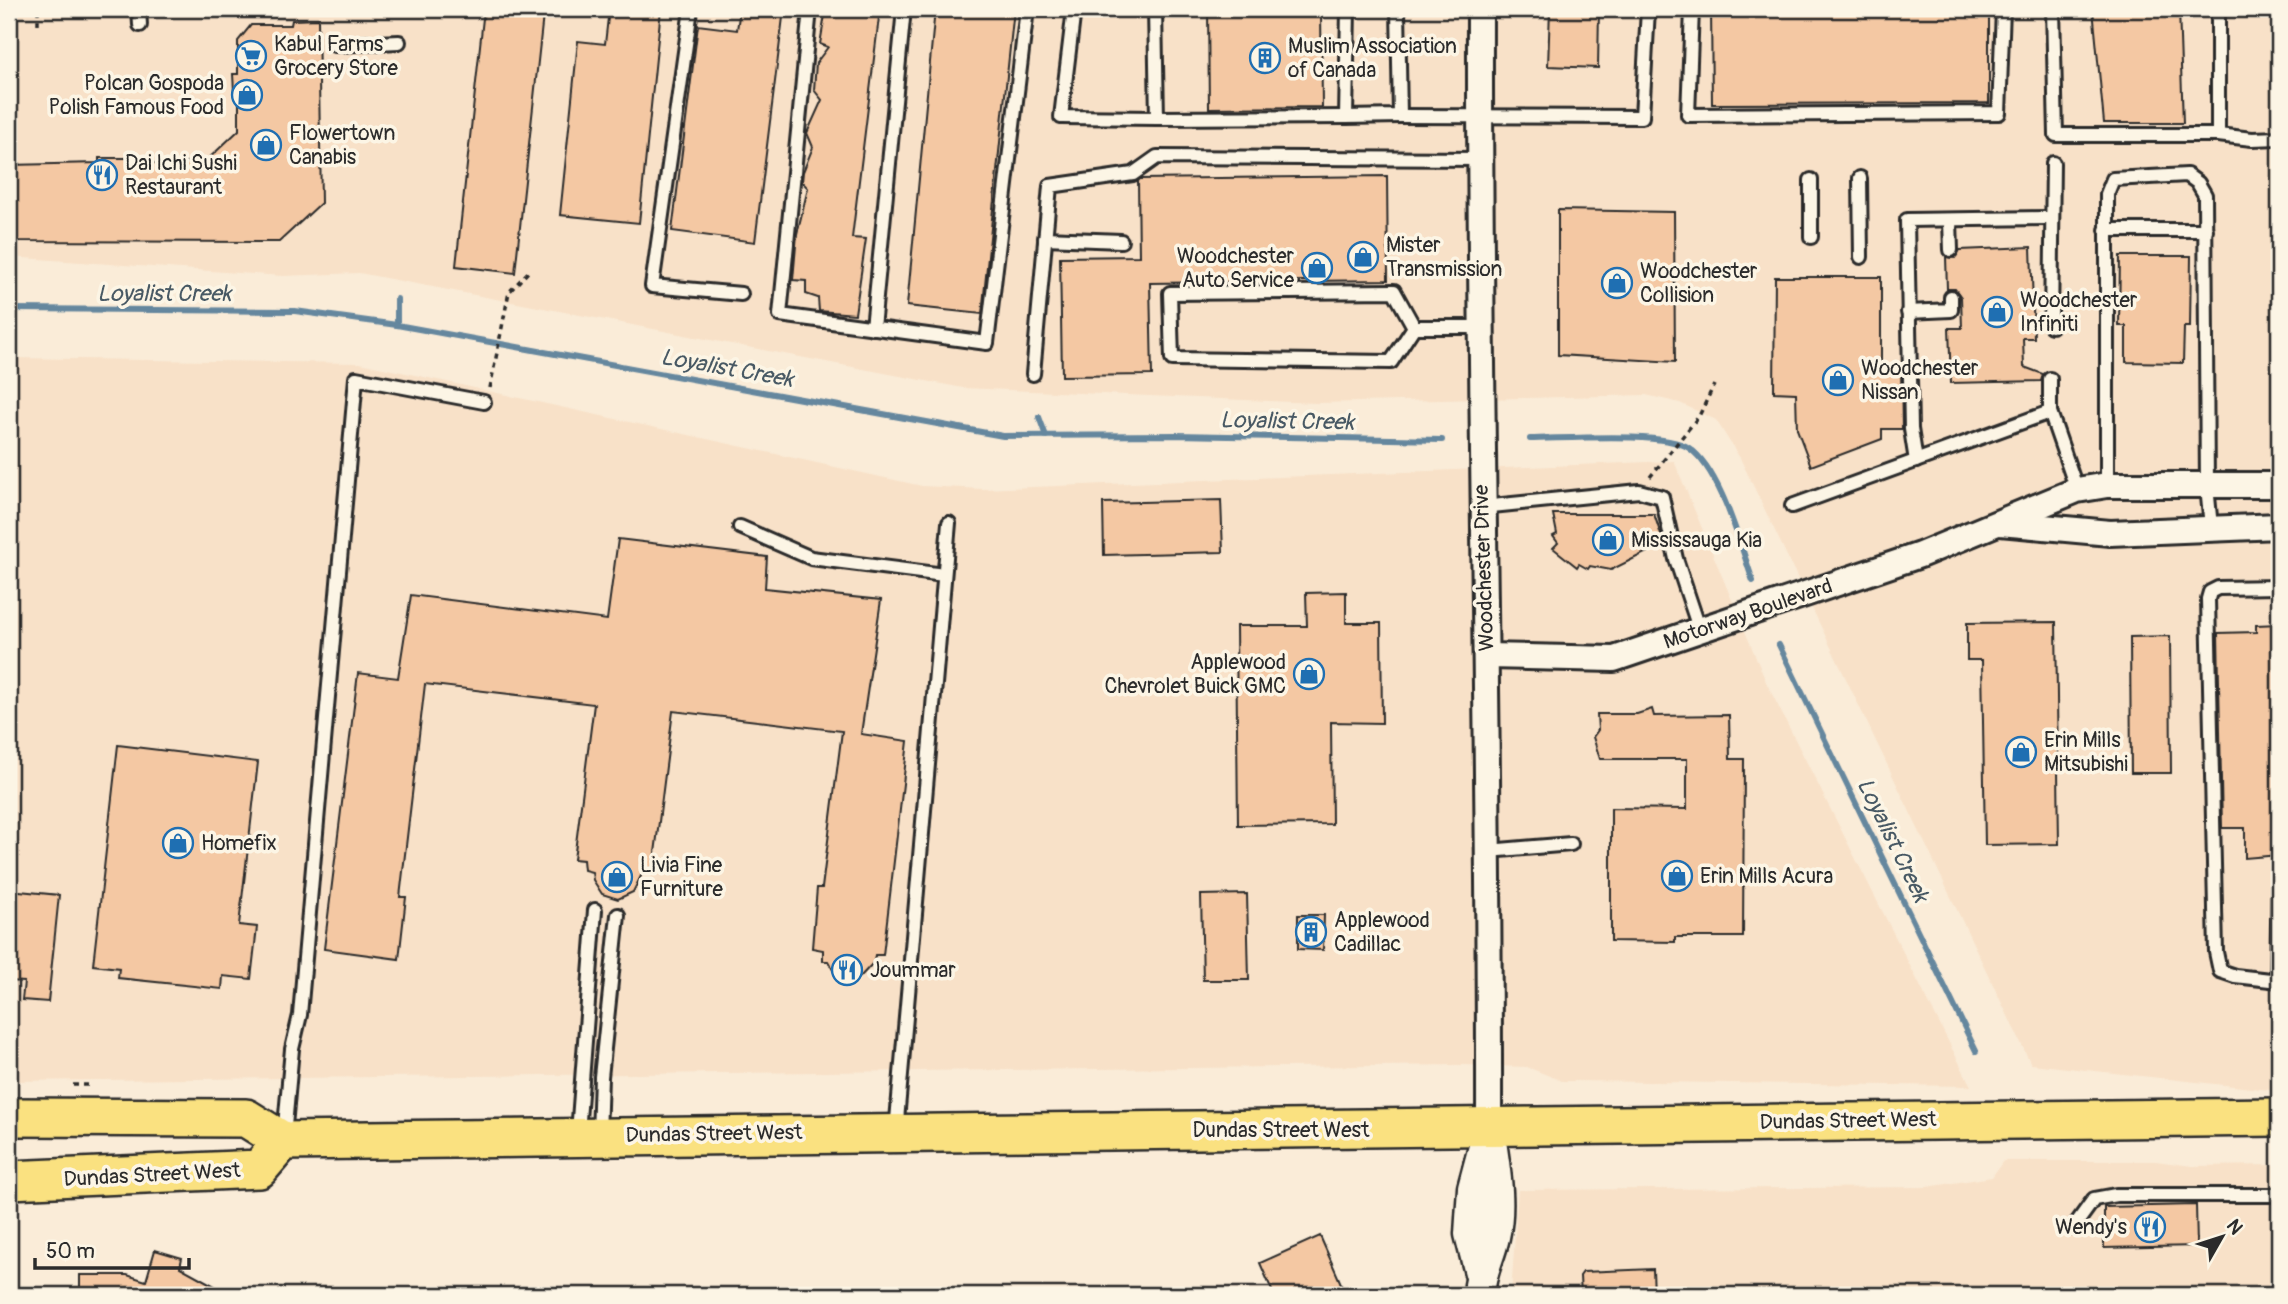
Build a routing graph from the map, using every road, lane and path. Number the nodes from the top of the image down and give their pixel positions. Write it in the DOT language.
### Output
graph roads {
  1 [pos="38,9"];
  2 [pos="139,9"];
  3 [pos="691,9"];
  4 [pos="810,9"];
  5 [pos="904,9"];
  6 [pos="1027,9"];
  7 [pos="1074,9"];
  8 [pos="1155,9"];
  9 [pos="1348,9"];
  10 [pos="1398,9"];
  11 [pos="1480,9"];
  12 [pos="1648,9"];
  13 [pos="1692,9"];
  14 [pos="2003,9"];
  15 [pos="2053,9"];
  16 [pos="2218,9"];
  17 [pos="140,25"];
  18 [pos="38,26"];
  19 [pos="398,42"];
  20 [pos="335,45"];
  21 [pos="1400,116"];
  22 [pos="1346,117"];
  23 [pos="1480,117"];
  24 [pos="1157,118"];
  25 [pos="2218,135"];
  26 [pos="2279,138"];
  27 [pos="1481,159"];
  28 [pos="2053,163"];
  29 [pos="1860,178"];
  30 [pos="1811,180"];
  31 [pos="2050,218"];
  32 [pos="1950,220"];
  33 [pos="2106,230"];
  34 [pos="2206,230"];
  35 [pos="1811,237"];
  36 [pos="1045,238"];
  37 [pos="1121,241"];
  38 [pos="1951,250"];
  39 [pos="1861,257"];
  40 [pos="531,269"];
  41 [pos="741,294"];
  42 [pos="1951,297"];
  43 [pos="1908,312"];
  44 [pos="2051,326"];
  45 [pos="1413,327"];
  46 [pos="1482,327"];
  47 [pos="873,328"];
  48 [pos="1033,374"];
  49 [pos="2050,379"];
  50 [pos="1714,385"];
  51 [pos="489,388"];
  52 [pos="484,402"];
  53 [pos="2050,412"];
  54 [pos="1916,461"];
  55 [pos="2107,485"];
  56 [pos="2279,485"];
  57 [pos="2207,486"];
  58 [pos="2077,490"];
  59 [pos="1639,491"];
  60 [pos="1792,506"];
  61 [pos="1482,507"];
  62 [pos="949,523"];
  63 [pos="2000,523"];
  64 [pos="2279,526"];
  65 [pos="740,527"];
  66 [pos="2211,527"];
  67 [pos="944,575"];
  68 [pos="2279,587"];
  69 [pos="1700,632"];
  70 [pos="1487,656"];
  71 [pos="1570,844"];
  72 [pos="1488,851"];
  73 [pos="2279,864"];
  74 [pos="595,910"];
  75 [pos="618,915"];
  76 [pos="2278,981"];
  77 [pos="73,1085"];
  78 [pos="90,1085"];
  79 [pos="2279,1116"];
  80 [pos="9,1117"];
  81 [pos="1489,1128"];
  82 [pos="896,1132"];
  83 [pos="588,1135"];
  84 [pos="283,1141"];
  85 [pos="9,1180"];
  86 [pos="2279,1195"];
  87 [pos="2073,1228"];
  88 [pos="1479,1284"];
  1 -- 18 [label="path"];
  2 -- 17 [label="lane"];
  3 -- 41 [label="lane"];
  4 -- 47 [label="lane"];
  5 -- 47 [label="lane"];
  6 -- 47 [label="lane"];
  7 -- 24 [label="lane"];
  8 -- 24 [label="lane"];
  9 -- 22 [label="lane"];
  10 -- 21 [label="lane"];
  11 -- 23 [label="street, Woodchester Drive"];
  12 -- 23 [label="lane"];
  13 -- 14 [label="lane"];
  15 -- 25 [label="lane"];
  16 -- 25 [label="lane"];
  19 -- 20 [label="lane"];
  21 -- 22 [label="lane"];
  21 -- 23 [label="lane"];
  22 -- 24 [label="lane"];
  23 -- 27 [label="street, Woodchester Drive"];
  25 -- 26 [label="lane"];
  27 -- 36 [label="lane"];
  27 -- 46 [label="street, Woodchester Drive"];
  28 -- 31 [label="lane"];
  29 -- 39 [label="lane"];
  30 -- 35 [label="lane"];
  31 -- 32 [label="lane"];
  31 -- 44 [label="lane"];
  32 -- 38 [label="lane"];
  32 -- 43 [label="lane"];
  33 -- 34 [label="lane"];
  33 -- 34 [label="lane"];
  33 -- 55 [label="lane"];
  34 -- 57 [label="lane"];
  36 -- 37 [label="lane"];
  36 -- 48 [label="lane"];
  40 -- 51 [label="path"];
  42 -- 43 [label="lane"];
  43 -- 54 [label="lane"];
  45 -- 45 [label="lane"];
  45 -- 46 [label="lane"];
  46 -- 61 [label="street, Woodchester Drive"];
  49 -- 53 [label="lane"];
  50 -- 59 [label="path"];
  52 -- 84 [label="lane"];
  53 -- 54 [label="lane"];
  53 -- 58 [label="lane"];
  54 -- 60 [label="lane"];
  55 -- 57 [label="street, Motorway Boulevard"];
  55 -- 58 [label="street, Motorway Boulevard"];
  56 -- 57 [label="street, Motorway Boulevard"];
  57 -- 66 [label="lane"];
  58 -- 63 [label="street, Motorway Boulevard"];
  59 -- 61 [label="lane"];
  59 -- 69 [label="lane"];
  61 -- 70 [label="street, Woodchester Drive"];
  62 -- 67 [label="lane"];
  63 -- 66 [label="street, Motorway Boulevard"];
  63 -- 69 [label="street, Motorway Boulevard"];
  64 -- 66 [label="street, Motorway Boulevard"];
  65 -- 67 [label="lane"];
  67 -- 82 [label="lane"];
  68 -- 76 [label="lane"];
  69 -- 70 [label="street, Motorway Boulevard"];
  70 -- 72 [label="street, Woodchester Drive"];
  71 -- 72 [label="lane"];
  72 -- 81 [label="street, Woodchester Drive"];
  73 -- 76 [label="lane"];
  74 -- 83 [label="lane"];
  75 -- 83 [label="lane"];
  77 -- 78 [label="path"];
  79 -- 81 [label="main road, Dundas Street West"];
  80 -- 84 [label="main road"];
  81 -- 82 [label="main road, Dundas Street West"];
  81 -- 88 [label="street, Woodchester Drive"];
  82 -- 83 [label="main road, Dundas Street West"];
  83 -- 84 [label="main road, Dundas Street West"];
  84 -- 85 [label="main road, Dundas Street West"];
  86 -- 87 [label="lane"];
}
